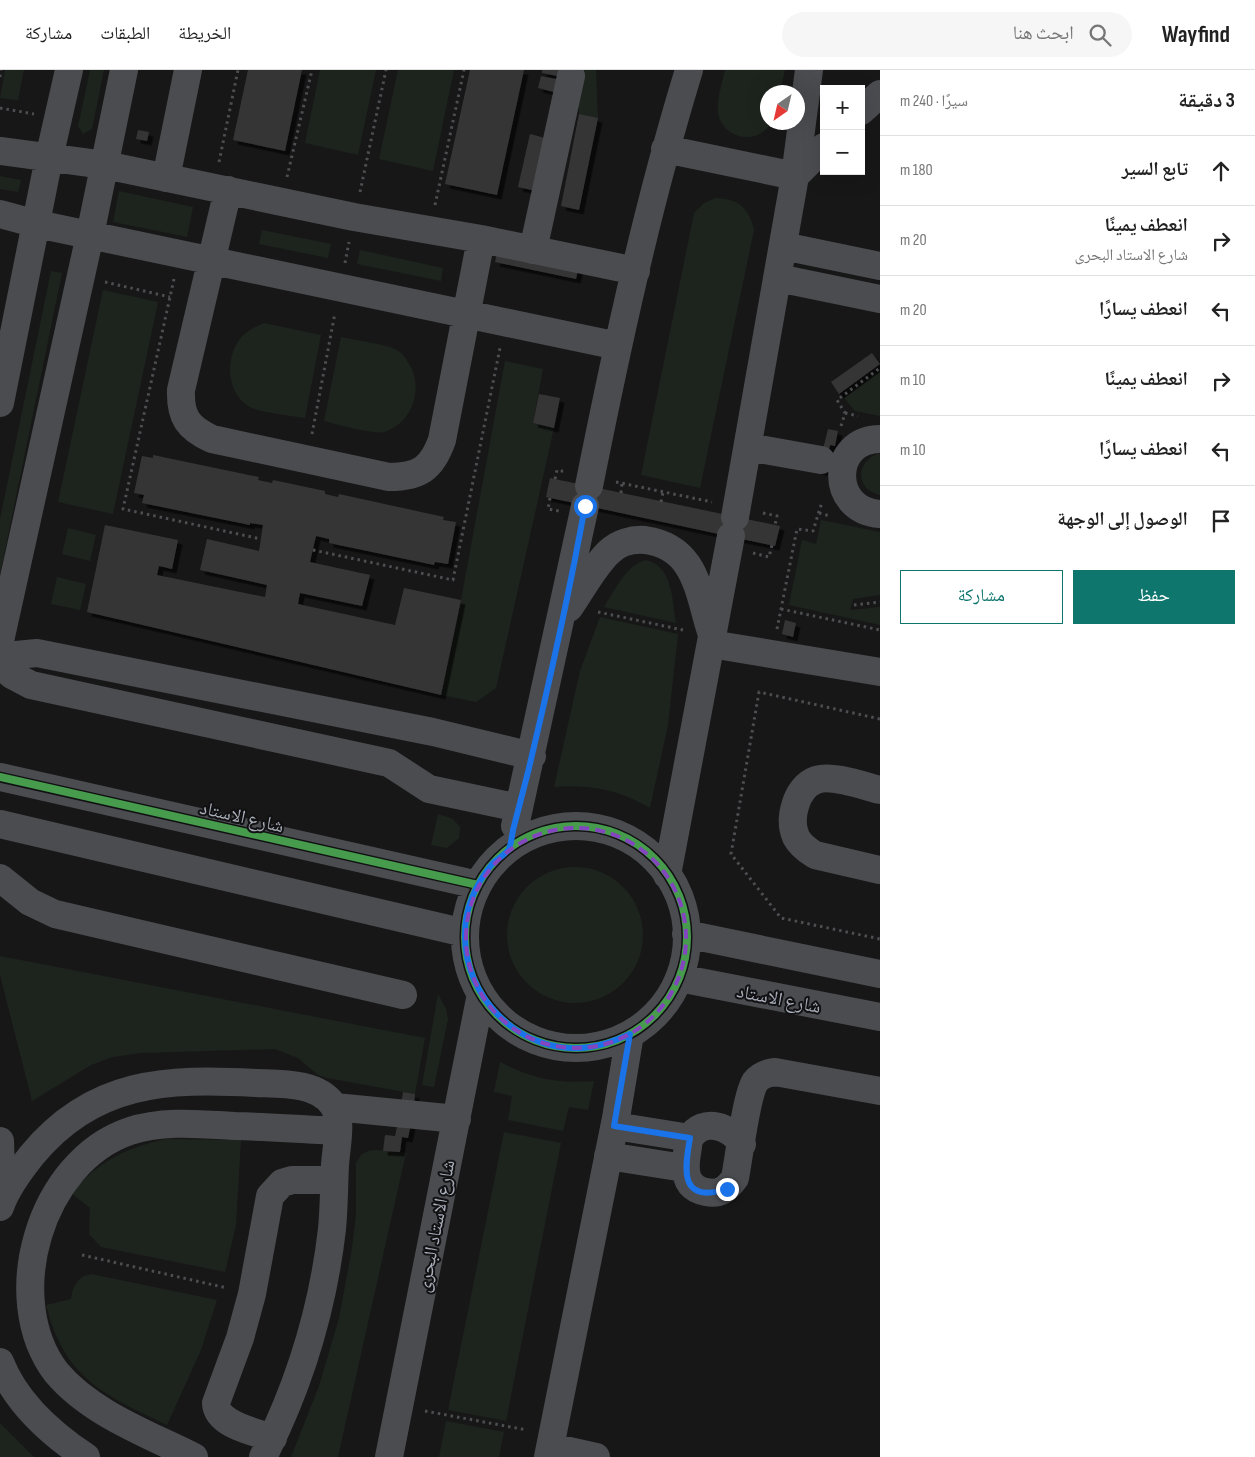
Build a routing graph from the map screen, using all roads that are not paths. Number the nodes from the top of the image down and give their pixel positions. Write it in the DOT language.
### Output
graph roads {
  1 [pos="69,70"];
  2 [pos="124,70"];
  3 [pos="188,70"];
  4 [pos="689,70"];
  5 [pos="809,70"];
  6 [pos="571,76"];
  7 [pos="880,94"];
  8 [pos="865,107"];
  9 [pos="665,149"];
  10 [pos="0,151"];
  11 [pos="820,151"];
  12 [pos="49,158"];
  13 [pos="105,165"];
  14 [pos="794,176"];
  15 [pos="166,178"];
  16 [pos="221,189"];
  17 [pos="0,214"];
  18 [pos="37,224"];
  19 [pos="90,235"];
  20 [pos="481,239"];
  21 [pos="783,246"];
  22 [pos="533,250"];
  23 [pos="212,260"];
  24 [pos="880,266"];
  25 [pos="636,271"];
  26 [pos="778,278"];
  27 [pos="880,299"];
  28 [pos="468,314"];
  29 [pos="618,346"];
  30 [pos="0,403"];
  31 [pos="880,439"];
  32 [pos="748,446"];
  33 [pos="831,462"];
  34 [pos="880,514"];
  35 [pos="566,612"];
  36 [pos="712,640"];
  37 [pos="0,641"];
  38 [pos="0,660"];
  39 [pos="0,665"];
  40 [pos="880,672"];
  41 [pos="532,756"];
  42 [pos="0,777"];
  43 [pos="880,790"];
  44 [pos="519,808"];
  45 [pos="0,824"];
  46 [pos="508,849"];
  47 [pos="880,870"];
  48 [pos="667,875"];
  49 [pos="0,878"];
  50 [pos="478,885"];
  51 [pos="465,933"];
  52 [pos="686,934"];
  53 [pos="880,974"];
  54 [pos="679,978"];
  55 [pos="480,994"];
  56 [pos="403,995"];
  57 [pos="880,1017"];
  58 [pos="630,1034"];
  59 [pos="880,1091"];
  60 [pos="336,1119"];
  61 [pos="457,1119"];
  62 [pos="614,1126"];
  63 [pos="690,1138"];
  64 [pos="0,1141"];
  65 [pos="742,1144"];
  66 [pos="608,1156"];
  67 [pos="684,1168"];
  68 [pos="334,1180"];
  69 [pos="1,1204"];
  70 [pos="0,1362"];
  71 [pos="551,1446"];
  72 [pos="268,1448"];
  73 [pos="86,1457"];
  74 [pos="194,1457"];
  75 [pos="389,1457"];
  76 [pos="596,1457"];
  1 -- 12 [label="street"];
  2 -- 13 [label="street"];
  3 -- 15 [label="street"];
  4 -- 9 [label="street"];
  5 -- 14 [label="street"];
  6 -- 22 [label="street"];
  7 -- 8 [label="street"];
  9 -- 14 [label="street"];
  9 -- 25 [label="street"];
  10 -- 12 [label="street"];
  11 -- 14 [label="street"];
  12 -- 13 [label="street"];
  12 -- 18 [label="street"];
  13 -- 15 [label="street"];
  13 -- 19 [label="street"];
  14 -- 21 [label="street"];
  15 -- 16 [label="street"];
  16 -- 20 [label="street"];
  16 -- 23 [label="street"];
  17 -- 18 [label="street"];
  18 -- 19 [label="street"];
  18 -- 30 [label="street"];
  19 -- 23 [label="street"];
  19 -- 37 [label="street"];
  20 -- 22 [label="street"];
  20 -- 28 [label="street"];
  21 -- 24 [label="street"];
  21 -- 26 [label="street"];
  22 -- 25 [label="street"];
  23 -- 28 [label="street"];
  23 -- 28 [label="street"];
  25 -- 29 [label="street"];
  26 -- 27 [label="street"];
  26 -- 32 [label="street"];
  28 -- 29 [label="street"];
  29 -- 35 [label="street"];
  31 -- 33 [label="street"];
  32 -- 33 [label="street"];
  32 -- 36 [label="street"];
  33 -- 34 [label="street"];
  35 -- 36 [label="street"];
  35 -- 41 [label="street"];
  36 -- 40 [label="street"];
  36 -- 48 [label="street"];
  38 -- 41 [label="street"];
  39 -- 44 [label="street"];
  41 -- 44 [label="street"];
  42 -- 50 [label="street, شارع الاستاد"];
  43 -- 47 [label="street"];
  44 -- 46 [label="street"];
  45 -- 51 [label="street"];
  46 -- 48 [label="street"];
  46 -- 50 [label="street"];
  48 -- 52 [label="street"];
  49 -- 56 [label="street"];
  50 -- 51 [label="street"];
  51 -- 55 [label="street"];
  52 -- 53 [label="street"];
  52 -- 54 [label="street"];
  54 -- 57 [label="street, شارع الاستاد"];
  54 -- 58 [label="street"];
  55 -- 58 [label="street"];
  55 -- 61 [label="street, شارع الاستاد البحرى"];
  58 -- 62 [label="street"];
  59 -- 65 [label="street"];
  60 -- 61 [label="street"];
  60 -- 68 [label="street"];
  60 -- 69 [label="street"];
  60 -- 74 [label="street"];
  61 -- 75 [label="street, شارع الاستاد البحرى"];
  62 -- 63 [label="street"];
  62 -- 66 [label="street"];
  63 -- 65 [label="street"];
  63 -- 67 [label="street"];
  64 -- 69 [label="street"];
  65 -- 67 [label="street"];
  66 -- 67 [label="street"];
  66 -- 71 [label="street"];
  68 -- 72 [label="street"];
  68 -- 72 [label="street"];
  70 -- 73 [label="street"];
  71 -- 76 [label="street"];
}
